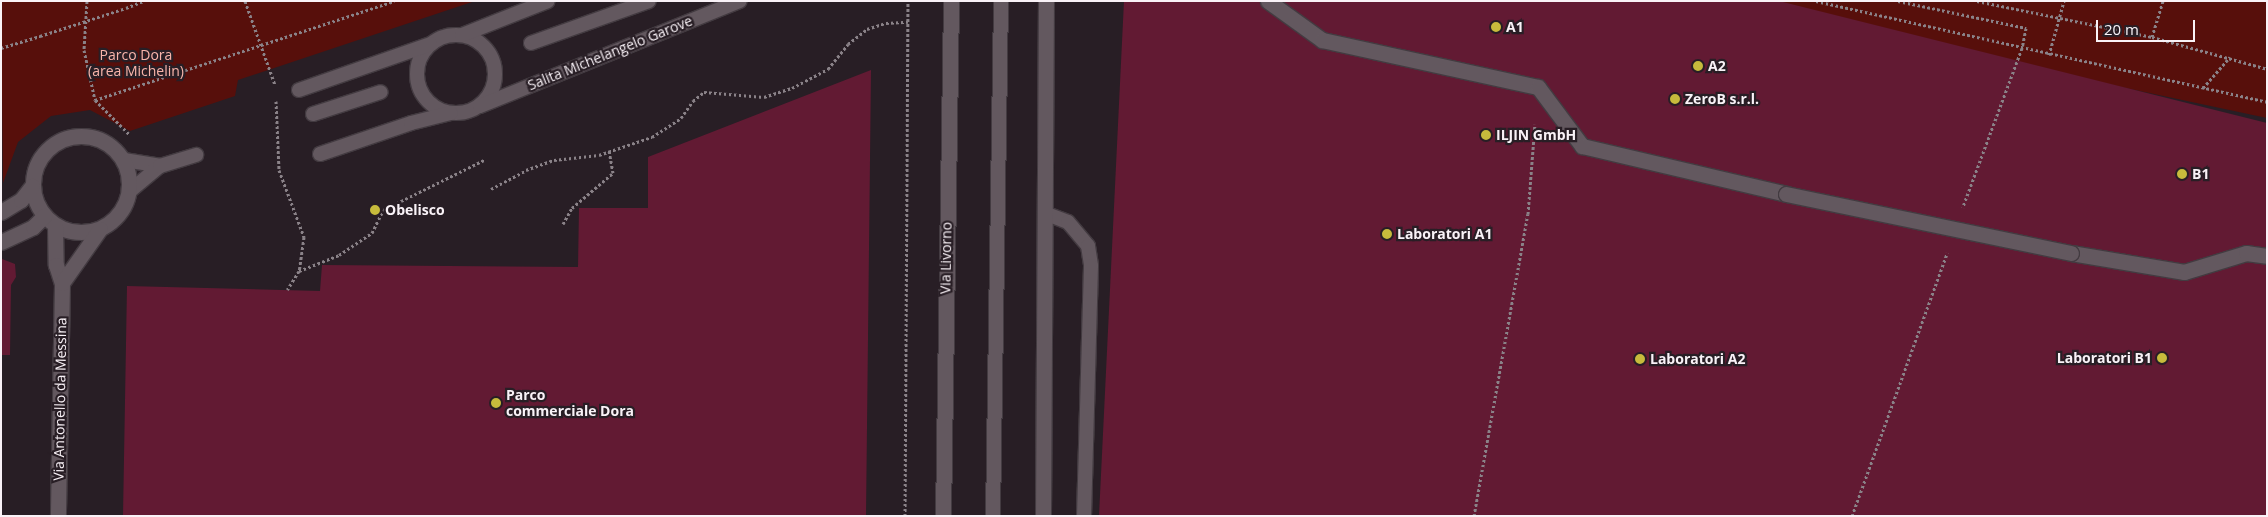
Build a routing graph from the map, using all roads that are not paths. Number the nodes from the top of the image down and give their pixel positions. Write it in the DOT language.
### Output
graph roads {
  1 [pos="548,1"];
  2 [pos="649,1"];
  3 [pos="740,1"];
  4 [pos="951,1"];
  5 [pos="1001,1"];
  6 [pos="1046,1"];
  7 [pos="1268,1"];
  8 [pos="462,35"];
  9 [pos="531,43"];
  10 [pos="431,44"];
  11 [pos="299,90"];
  12 [pos="381,92"];
  13 [pos="480,106"];
  14 [pos="451,113"];
  15 [pos="313,114"];
  16 [pos="320,154"];
  17 [pos="196,155"];
  18 [pos="124,160"];
  19 [pos="160,166"];
  20 [pos="32,186"];
  21 [pos="130,191"];
  22 [pos="1,212"];
  23 [pos="1047,214"];
  24 [pos="50,221"];
  25 [pos="100,229"];
  26 [pos="1,242"];
  27 [pos="2267,256"];
  28 [pos="62,283"];
  29 [pos="58,516"];
  30 [pos="942,516"];
  31 [pos="993,516"];
  32 [pos="1043,516"];
  33 [pos="1084,516"];
  1 -- 8 [label="lane"];
  2 -- 9 [label="lane"];
  3 -- 13 [label="lane, Salita Michelangelo Garove"];
  4 -- 30 [label="street, Via Livorno"];
  5 -- 31 [label="lane"];
  6 -- 23 [label="street"];
  7 -- 27 [label="street, bridge"];
  8 -- 10 [label="lane"];
  8 -- 13 [label="lane"];
  10 -- 11 [label="lane"];
  10 -- 14 [label="lane"];
  12 -- 15 [label="lane"];
  13 -- 14 [label="lane, Salita Michelangelo Garove"];
  14 -- 16 [label="lane, Salita Michelangelo Garove"];
  17 -- 19 [label="lane"];
  18 -- 19 [label="lane"];
  18 -- 20 [label="street"];
  18 -- 21 [label="street"];
  19 -- 21 [label="lane"];
  20 -- 22 [label="street"];
  20 -- 24 [label="street"];
  21 -- 25 [label="street"];
  23 -- 32 [label="street"];
  23 -- 33 [label="lane"];
  24 -- 25 [label="street"];
  24 -- 26 [label="street"];
  24 -- 28 [label="street, Via Antonello da Messina"];
  25 -- 28 [label="street"];
  28 -- 29 [label="street, Via Antonello da Messina"];
}
